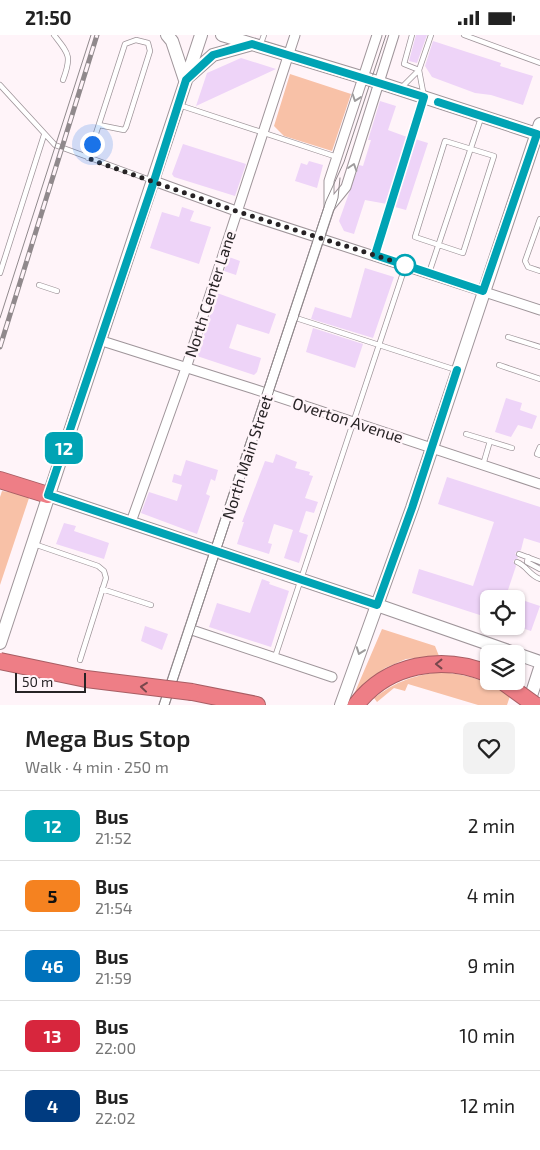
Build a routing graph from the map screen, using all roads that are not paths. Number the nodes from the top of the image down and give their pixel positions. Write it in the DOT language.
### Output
graph roads {
  1 [pos="54,35"];
  2 [pos="167,35"];
  3 [pos="201,35"];
  4 [pos="222,35"];
  5 [pos="294,35"];
  6 [pos="377,35"];
  7 [pos="394,35"];
  8 [pos="412,35"];
  9 [pos="431,35"];
  10 [pos="464,35"];
  11 [pos="258,42"];
  12 [pos="288,55"];
  13 [pos="540,63"];
  14 [pos="419,70"];
  15 [pos="363,78"];
  16 [pos="62,79"];
  17 [pos="186,80"];
  18 [pos="379,83"];
  19 [pos="0,85"];
  20 [pos="400,89"];
  21 [pos="424,97"];
  22 [pos="178,104"];
  23 [pos="482,116"];
  24 [pos="99,125"];
  25 [pos="539,131"];
  26 [pos="262,132"];
  27 [pos="44,135"];
  28 [pos="411,138"];
  29 [pos="471,149"];
  30 [pos="336,157"];
  31 [pos="88,158"];
  32 [pos="154,181"];
  33 [pos="391,205"];
  34 [pos="329,208"];
  35 [pos="236,211"];
  36 [pos="540,219"];
  37 [pos="320,237"];
  38 [pos="439,245"];
  39 [pos="375,255"];
  40 [pos="405,265"];
  41 [pos="540,271"];
  42 [pos="0,273"];
  43 [pos="429,273"];
  44 [pos="39,285"];
  45 [pos="57,291"];
  46 [pos="483,291"];
  47 [pos="540,310"];
  48 [pos="293,317"];
  49 [pos="508,337"];
  50 [pos="99,341"];
  51 [pos="379,345"];
  52 [pos="540,347"];
  53 [pos="499,365"];
  54 [pos="186,368"];
  55 [pos="457,370"];
  56 [pos="540,379"];
  57 [pos="268,394"];
  58 [pos="352,422"];
  59 [pos="466,434"];
  60 [pos="490,441"];
  61 [pos="540,447"];
  62 [pos="432,448"];
  63 [pos="512,448"];
  64 [pos="540,455"];
  65 [pos="483,465"];
  66 [pos="7,482"];
  67 [pos="540,484"];
  68 [pos="48,495"];
  69 [pos="130,522"];
  70 [pos="32,544"];
  71 [pos="216,551"];
  72 [pos="519,554"];
  73 [pos="540,561"];
  74 [pos="517,562"];
  75 [pos="527,562"];
  76 [pos="540,569"];
  77 [pos="540,579"];
  78 [pos="300,580"];
  79 [pos="102,589"];
  80 [pos="151,605"];
  81 [pos="377,605"];
  82 [pos="189,629"];
  83 [pos="0,643"];
  84 [pos="274,657"];
  85 [pos="80,660"];
  86 [pos="0,661"];
  87 [pos="540,662"];
  88 [pos="540,668"];
  89 [pos="480,671"];
  90 [pos="332,677"];
  91 [pos="514,690"];
  92 [pos="164,705"];
  93 [pos="258,705"];
  94 [pos="341,705"];
  95 [pos="356,705"];
  96 [pos="528,705"];
  97 [pos="535,705"];
  1 -- 16 [label="lane"];
  2 -- 17 [label="street"];
  3 -- 17 [label="street"];
  4 -- 11 [label="street"];
  5 -- 12 [label="street, North Center Lane"];
  6 -- 15 [label="street, North Main Street"];
  7 -- 18 [label="street, North Main Street"];
  8 -- 14 [label="lane"];
  9 -- 14 [label="lane"];
  10 -- 13 [label="lane"];
  11 -- 12 [label="street"];
  11 -- 17 [label="street"];
  12 -- 15 [label="street"];
  12 -- 26 [label="street, North Center Lane"];
  14 -- 20 [label="lane"];
  14 -- 21 [label="lane"];
  15 -- 18 [label="street"];
  15 -- 30 [label="street, North Main Street, one-way"];
  17 -- 22 [label="street"];
  18 -- 20 [label="street"];
  34 -- 18 [label="street, North Main Street, one-way"];
  19 -- 27 [label="lane"];
  20 -- 21 [label="street"];
  21 -- 23 [label="street"];
  21 -- 28 [label="lane"];
  22 -- 26 [label="lane"];
  22 -- 32 [label="street"];
  23 -- 25 [label="street"];
  23 -- 29 [label="lane"];
  24 -- 24 [label="lane"];
  24 -- 31 [label="lane"];
  25 -- 46 [label="street"];
  26 -- 30 [label="lane"];
  26 -- 35 [label="street, North Center Lane"];
  27 -- 31 [label="lane"];
  27 -- 42 [label="lane"];
  29 -- 38 [label="lane"];
  29 -- 38 [label="lane"];
  29 -- 38 [label="lane"];
  30 -- 34 [label="street, North Main Street"];
  31 -- 32 [label="lane"];
  32 -- 35 [label="street"];
  32 -- 50 [label="street"];
  33 -- 39 [label="lane"];
  34 -- 37 [label="street, North Main Street"];
  35 -- 37 [label="street"];
  35 -- 54 [label="street, North Center Lane"];
  36 -- 41 [label="lane"];
  37 -- 39 [label="street"];
  37 -- 48 [label="street, North Main Street"];
  38 -- 43 [label="lane"];
  39 -- 40 [label="street"];
  40 -- 43 [label="street"];
  40 -- 51 [label="lane"];
  43 -- 46 [label="street"];
  44 -- 45 [label="lane"];
  46 -- 47 [label="street"];
  46 -- 55 [label="street"];
  48 -- 51 [label="lane"];
  48 -- 57 [label="street, North Main Street"];
  49 -- 52 [label="lane"];
  50 -- 54 [label="street, Overton Avenue"];
  50 -- 68 [label="street"];
  51 -- 55 [label="lane"];
  51 -- 58 [label="lane"];
  53 -- 56 [label="lane"];
  54 -- 57 [label="street, Overton Avenue"];
  54 -- 69 [label="street, North Center Lane"];
  55 -- 62 [label="street"];
  57 -- 58 [label="street, Overton Avenue"];
  57 -- 71 [label="street, North Main Street"];
  58 -- 62 [label="street, Overton Avenue"];
  58 -- 78 [label="lane"];
  59 -- 60 [label="lane"];
  60 -- 63 [label="lane"];
  60 -- 65 [label="lane"];
  61 -- 64 [label="lane"];
  62 -- 65 [label="street, Overton Avenue"];
  62 -- 81 [label="street"];
  65 -- 67 [label="street, Overton Avenue"];
  66 -- 68 [label="highway"];
  68 -- 69 [label="street"];
  68 -- 70 [label="street"];
  69 -- 71 [label="street"];
  70 -- 79 [label="lane"];
  70 -- 83 [label="street"];
  71 -- 78 [label="street"];
  71 -- 82 [label="street, North Main Street"];
  72 -- 75 [label="lane"];
  73 -- 75 [label="lane"];
  74 -- 75 [label="lane"];
  75 -- 76 [label="lane"];
  75 -- 77 [label="lane"];
  78 -- 81 [label="street"];
  78 -- 84 [label="lane"];
  79 -- 80 [label="lane"];
  79 -- 85 [label="lane"];
  81 -- 87 [label="street"];
  81 -- 94 [label="street, one-way"];
  82 -- 84 [label="street"];
  82 -- 92 [label="street, North Main Street"];
  84 -- 90 [label="street"];
  93 -- 86 [label="highway, one-way, bridge"];
  88 -- 96 [label="street"];
  89 -- 95 [label="highway, one-way"];
  91 -- 97 [label="highway, bridge"];
}
